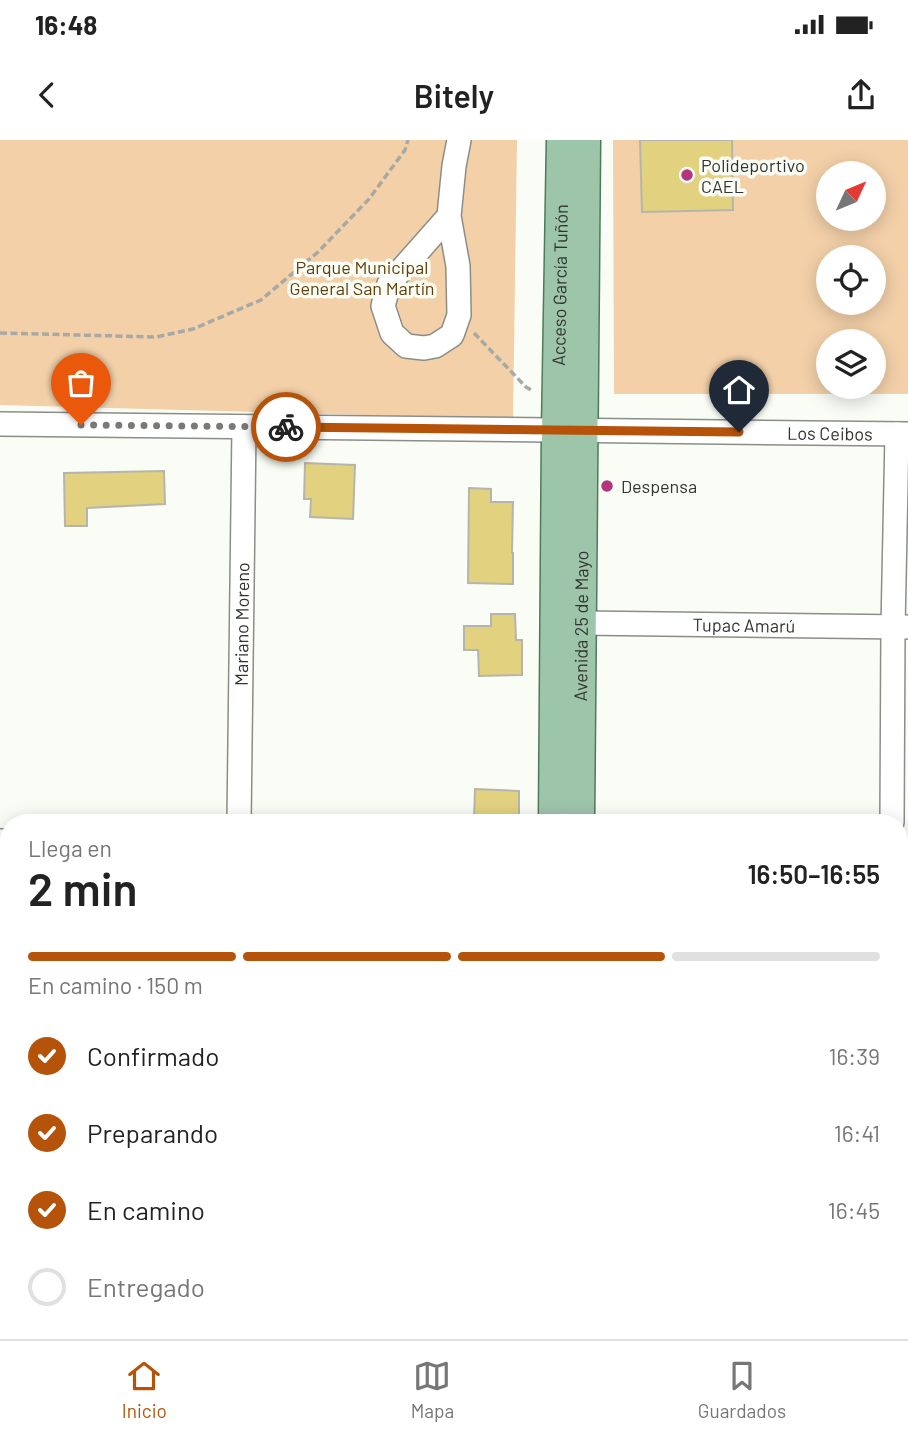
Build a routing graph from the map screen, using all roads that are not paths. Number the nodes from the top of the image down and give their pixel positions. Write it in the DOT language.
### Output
graph roads {
  1 [pos="459,140"];
  2 [pos="562,140"];
  3 [pos="585,140"];
  4 [pos="449,216"];
  5 [pos="0,424"];
  6 [pos="244,427"];
  7 [pos="570,430"];
  8 [pos="902,434"];
  9 [pos="580,623"];
  10 [pos="901,627"];
  11 [pos="239,814"];
  12 [pos="554,814"];
  13 [pos="579,814"];
  14 [pos="892,814"];
  1 -- 4 [label="street"];
  2 -- 7 [label="main road, Acceso García Tuñón"];
  3 -- 7 [label="main road, Acceso García Tuñón"];
  4 -- 4 [label="street"];
  5 -- 6 [label="street, Los Ceibos"];
  6 -- 7 [label="street, Los Ceibos"];
  6 -- 11 [label="street, Mariano Moreno"];
  7 -- 8 [label="street, Los Ceibos"];
  7 -- 9 [label="main road, Avenida 25 de Mayo"];
  7 -- 12 [label="main road, Avenida 25 de Mayo"];
  8 -- 10 [label="street"];
  9 -- 10 [label="street, Tupac Amarú"];
  9 -- 13 [label="main road, Avenida 25 de Mayo"];
  10 -- 14 [label="street"];
}
